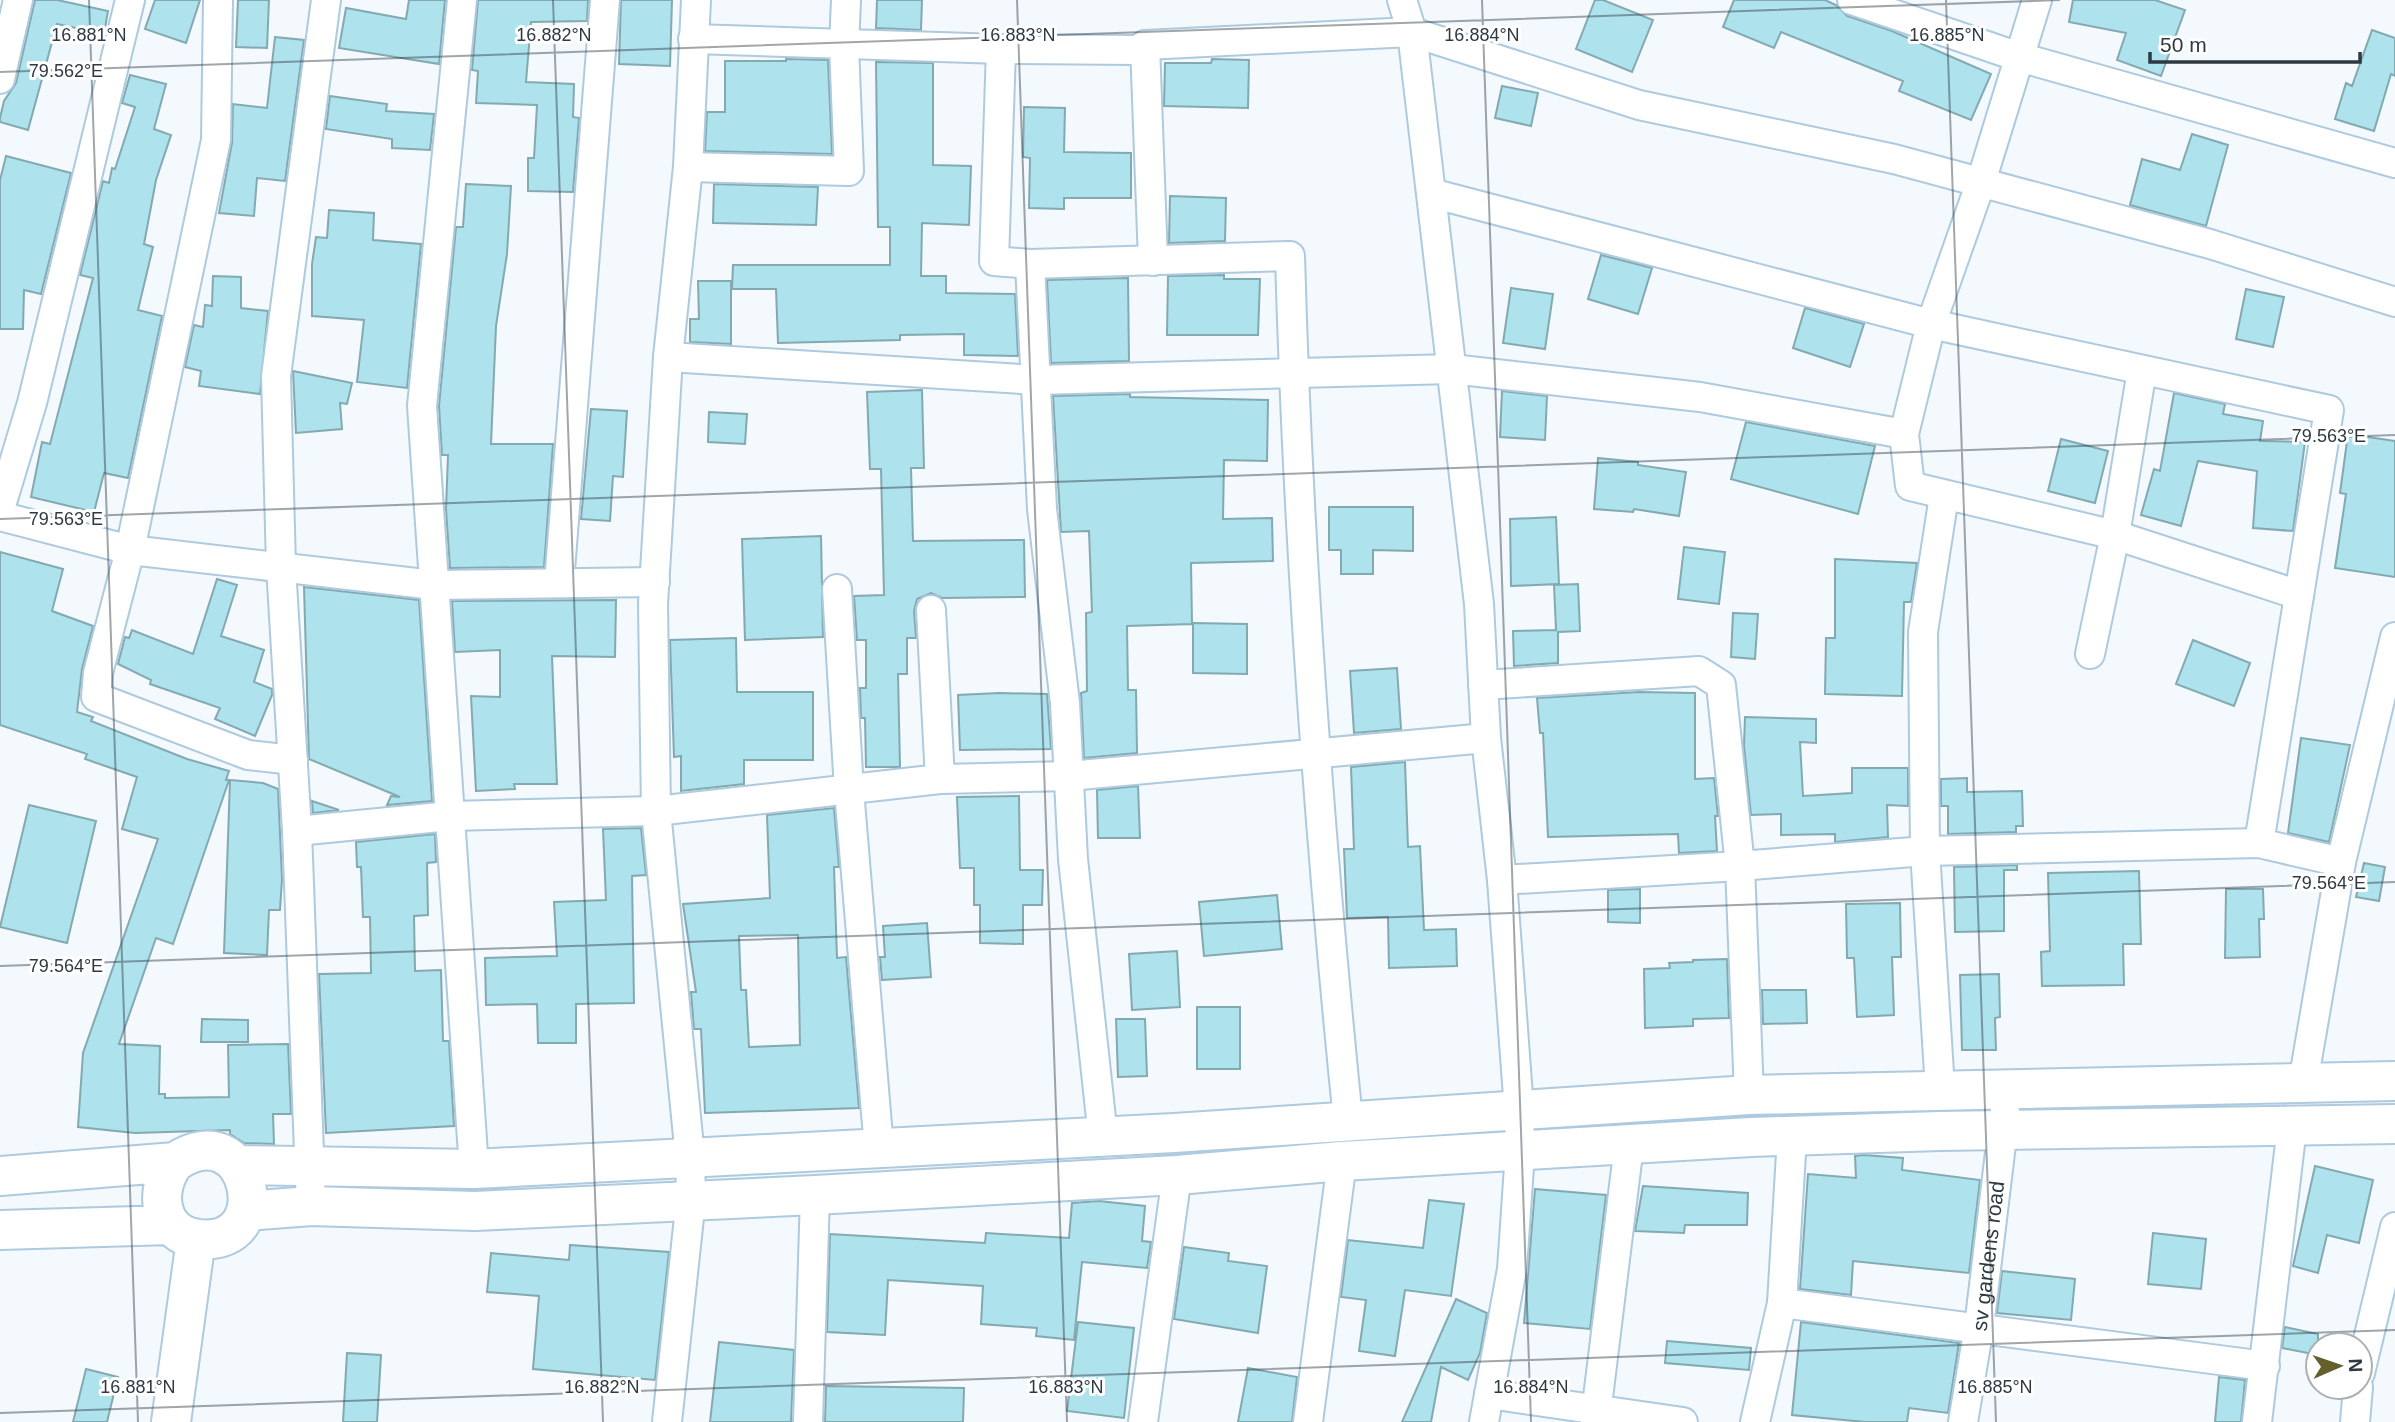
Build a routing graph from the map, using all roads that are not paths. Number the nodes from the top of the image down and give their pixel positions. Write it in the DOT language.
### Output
graph roads {
  1 [pos="18,0"];
  2 [pos="130,0"];
  3 [pos="218,0"];
  4 [pos="326,0"];
  5 [pos="462,0"];
  6 [pos="606,0"];
  7 [pos="696,0"];
  8 [pos="846,0"];
  9 [pos="1402,0"];
  10 [pos="1852,0"];
  11 [pos="2037,0"];
  12 [pos="1412,32"];
  13 [pos="693,39"];
  14 [pos="1145,45"];
  15 [pos="844,46"];
  16 [pos="1001,50"];
  17 [pos="2020,57"];
  18 [pos="0,79"];
  19 [pos="2395,163"];
  20 [pos="688,167"];
  21 [pos="1981,183"];
  22 [pos="1431,193"];
  23 [pos="1153,261"];
  24 [pos="1030,264"];
  25 [pos="2395,302"];
  26 [pos="1931,324"];
  27 [pos="668,357"];
  28 [pos="1452,369"];
  29 [pos="2142,370"];
  30 [pos="1294,372"];
  31 [pos="1037,380"];
  32 [pos="1904,434"];
  33 [pos="1944,496"];
  34 [pos="0,509"];
  35 [pos="0,516"];
  36 [pos="2115,536"];
  37 [pos="130,550"];
  38 [pos="281,567"];
  39 [pos="655,582"];
  40 [pos="559,583"];
  41 [pos="433,585"];
  42 [pos="837,589"];
  43 [pos="2299,595"];
  44 [pos="931,610"];
  45 [pos="2394,644"];
  46 [pos="2090,654"];
  47 [pos="1483,685"];
  48 [pos="1486,738"];
  49 [pos="1318,753"];
  50 [pos="293,760"];
  51 [pos="1069,776"];
  52 [pos="940,779"];
  53 [pos="849,790"];
  54 [pos="656,811"];
  55 [pos="450,816"];
  56 [pos="297,831"];
  57 [pos="2259,842"];
  58 [pos="1925,852"];
  59 [pos="2341,862"];
  60 [pos="1740,866"];
  61 [pos="1502,880"];
  62 [pos="2395,1081"];
  63 [pos="2303,1083"];
  64 [pos="1940,1089"];
  65 [pos="2005,1091"];
  66 [pos="1749,1096"];
  67 [pos="1519,1110"];
  68 [pos="1348,1120"];
  69 [pos="2395,1124"];
  70 [pos="2292,1127"];
  71 [pos="2004,1131"];
  72 [pos="1103,1137"];
  73 [pos="1793,1137"];
  74 [pos="1629,1145"];
  75 [pos="879,1149"];
  76 [pos="1520,1152"];
  77 [pos="690,1157"];
  78 [pos="1342,1161"];
  79 [pos="175,1162"];
  80 [pos="312,1164"];
  81 [pos="238,1165"];
  82 [pos="474,1169"];
  83 [pos="1177,1175"];
  84 [pos="0,1176"];
  85 [pos="815,1195"];
  86 [pos="691,1199"];
  87 [pos="311,1206"];
  88 [pos="246,1211"];
  89 [pos="2395,1227"];
  90 [pos="0,1230"];
  91 [pos="184,1232"];
  92 [pos="1782,1303"];
  93 [pos="1979,1327"];
  94 [pos="2370,1331"];
  95 [pos="2265,1366"];
  96 [pos="1489,1394"];
  97 [pos="2357,1401"];
  98 [pos="1596,1415"];
  99 [pos="171,1422"];
  100 [pos="667,1422"];
  101 [pos="807,1422"];
  102 [pos="1143,1422"];
  103 [pos="1308,1422"];
  104 [pos="1484,1422"];
  105 [pos="1683,1422"];
  106 [pos="1755,1422"];
  107 [pos="1963,1422"];
  108 [pos="2257,1422"];
  109 [pos="2355,1422"];
  1 -- 18 [label="street"];
  2 -- 34 [label="street"];
  3 -- 37 [label="street"];
  4 -- 38 [label="street"];
  5 -- 41 [label="street"];
  6 -- 40 [label="street"];
  7 -- 13 [label="street"];
  8 -- 15 [label="street"];
  9 -- 12 [label="street"];
  10 -- 17 [label="street"];
  11 -- 17 [label="street"];
  12 -- 14 [label="street"];
  12 -- 21 [label="street"];
  12 -- 22 [label="street"];
  13 -- 15 [label="street"];
  13 -- 20 [label="street"];
  14 -- 16 [label="street"];
  14 -- 23 [label="street"];
  15 -- 16 [label="street"];
  15 -- 20 [label="street"];
  16 -- 24 [label="street"];
  17 -- 19 [label="street"];
  17 -- 21 [label="street"];
  20 -- 27 [label="street"];
  21 -- 25 [label="street"];
  21 -- 26 [label="street"];
  22 -- 26 [label="street"];
  22 -- 28 [label="street"];
  23 -- 24 [label="street"];
  23 -- 30 [label="street"];
  24 -- 31 [label="street"];
  26 -- 29 [label="street"];
  26 -- 32 [label="street"];
  27 -- 31 [label="street"];
  27 -- 39 [label="street"];
  28 -- 30 [label="street"];
  28 -- 32 [label="street"];
  28 -- 47 [label="street"];
  29 -- 36 [label="street"];
  29 -- 43 [label="street"];
  30 -- 31 [label="street"];
  30 -- 49 [label="street"];
  31 -- 51 [label="street"];
  32 -- 33 [label="street"];
  33 -- 36 [label="street"];
  33 -- 58 [label="street"];
  35 -- 37 [label="street"];
  36 -- 43 [label="street"];
  36 -- 46 [label="street"];
  37 -- 38 [label="street"];
  37 -- 50 [label="street"];
  38 -- 41 [label="street"];
  38 -- 50 [label="street"];
  39 -- 40 [label="street"];
  39 -- 54 [label="street"];
  40 -- 41 [label="street"];
  41 -- 55 [label="street"];
  42 -- 53 [label="street"];
  43 -- 57 [label="street"];
  44 -- 52 [label="street"];
  45 -- 59 [label="street"];
  47 -- 48 [label="street"];
  47 -- 60 [label="street"];
  48 -- 49 [label="street"];
  48 -- 61 [label="street"];
  49 -- 51 [label="street"];
  49 -- 68 [label="street"];
  50 -- 56 [label="street"];
  51 -- 52 [label="street"];
  51 -- 72 [label="street"];
  52 -- 53 [label="street"];
  53 -- 54 [label="street"];
  53 -- 75 [label="street"];
  54 -- 55 [label="street"];
  54 -- 77 [label="street"];
  55 -- 56 [label="street"];
  55 -- 82 [label="street"];
  56 -- 80 [label="street"];
  57 -- 58 [label="street"];
  57 -- 59 [label="street"];
  58 -- 60 [label="street"];
  58 -- 64 [label="street"];
  59 -- 63 [label="street"];
  60 -- 61 [label="street"];
  60 -- 66 [label="street"];
  61 -- 67 [label="street"];
  62 -- 63 [label="main road"];
  63 -- 65 [label="main road"];
  64 -- 65 [label="main road"];
  64 -- 66 [label="main road"];
  65 -- 71 [label="street, sv gardens road"];
  66 -- 67 [label="main road"];
  67 -- 68 [label="main road"];
  67 -- 76 [label="street"];
  68 -- 72 [label="main road"];
  69 -- 70 [label="main road"];
  70 -- 71 [label="main road"];
  70 -- 95 [label="street"];
  71 -- 73 [label="main road"];
  71 -- 93 [label="street, sv gardens road"];
  72 -- 75 [label="main road"];
  73 -- 74 [label="main road"];
  73 -- 92 [label="street"];
  74 -- 76 [label="main road"];
  74 -- 98 [label="street"];
  75 -- 77 [label="main road"];
  76 -- 78 [label="main road"];
  76 -- 96 [label="street"];
  77 -- 82 [label="main road"];
  77 -- 86 [label="street"];
  78 -- 83 [label="main road"];
  78 -- 103 [label="street"];
  79 -- 81 [label="main road"];
  79 -- 84 [label="main road"];
  79 -- 91 [label="main road"];
  80 -- 81 [label="main road"];
  80 -- 82 [label="main road"];
  80 -- 87 [label="street"];
  81 -- 88 [label="main road"];
  83 -- 85 [label="main road"];
  83 -- 102 [label="street"];
  85 -- 86 [label="main road"];
  85 -- 101 [label="street"];
  86 -- 87 [label="main road"];
  86 -- 100 [label="street"];
  87 -- 88 [label="main road"];
  88 -- 91 [label="main road"];
  89 -- 94 [label="street"];
  90 -- 91 [label="main road"];
  91 -- 99 [label="main road"];
  92 -- 93 [label="street"];
  92 -- 106 [label="street"];
  93 -- 95 [label="street"];
  93 -- 107 [label="street, sv gardens road"];
  95 -- 108 [label="street"];
  96 -- 98 [label="street"];
  96 -- 104 [label="street"];
  97 -- 109 [label="street"];
  98 -- 105 [label="street"];
}
